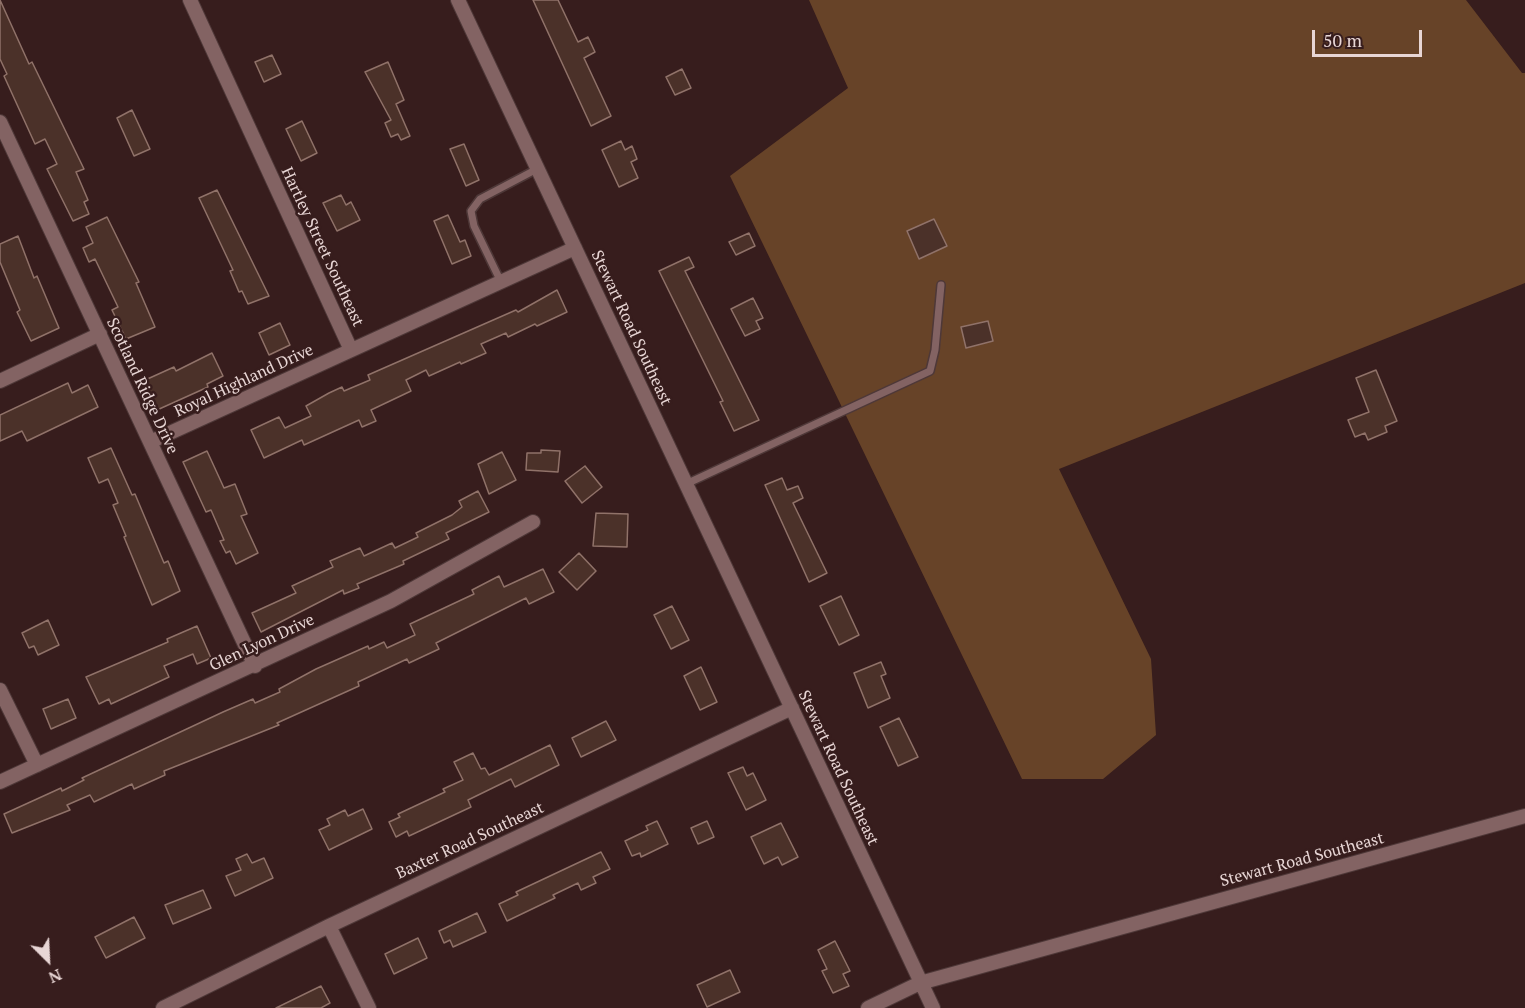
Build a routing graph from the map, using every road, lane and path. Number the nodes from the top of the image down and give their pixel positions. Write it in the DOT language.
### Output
graph roads {
  1 [pos="190,0"];
  2 [pos="458,0"];
  3 [pos="0,122"];
  4 [pos="537,169"];
  5 [pos="574,248"];
  6 [pos="501,282"];
  7 [pos="941,285"];
  8 [pos="100,334"];
  9 [pos="351,350"];
  10 [pos="0,381"];
  11 [pos="150,442"];
  12 [pos="686,484"];
  13 [pos="533,522"];
  14 [pos="255,666"];
  15 [pos="0,690"];
  16 [pos="792,708"];
  17 [pos="37,765"];
  18 [pos="0,782"];
  19 [pos="1525,816"];
  20 [pos="329,926"];
  21 [pos="921,983"];
  22 [pos="163,1008"];
  23 [pos="369,1008"];
  24 [pos="868,1008"];
  25 [pos="933,1008"];
  1 -- 9 [label="street, Hartley Street Southeast"];
  2 -- 4 [label="street, Stewart Road Southeast"];
  3 -- 8 [label="street, Scotland Ridge Drive"];
  4 -- 5 [label="street, Stewart Road Southeast"];
  4 -- 6 [label="lane"];
  5 -- 6 [label="street, Hartley Street Southeast"];
  5 -- 12 [label="street, Stewart Road Southeast"];
  6 -- 9 [label="street, Hartley Street Southeast"];
  7 -- 12 [label="lane"];
  8 -- 10 [label="street"];
  8 -- 11 [label="street, Scotland Ridge Drive"];
  9 -- 11 [label="street, Royal Highland Drive"];
  11 -- 14 [label="street, Scotland Ridge Drive"];
  12 -- 16 [label="street, Stewart Road Southeast"];
  13 -- 14 [label="street, Glen Lyon Drive"];
  14 -- 17 [label="street, Glen Lyon Drive"];
  15 -- 17 [label="street"];
  16 -- 20 [label="street, Baxter Road Southeast"];
  16 -- 21 [label="street, Stewart Road Southeast"];
  17 -- 18 [label="street, Glen Lyon Drive"];
  19 -- 21 [label="street, Stewart Road Southeast"];
  20 -- 22 [label="street, Baxter Road Southeast"];
  20 -- 23 [label="street"];
  21 -- 24 [label="street"];
  21 -- 25 [label="street"];
}
